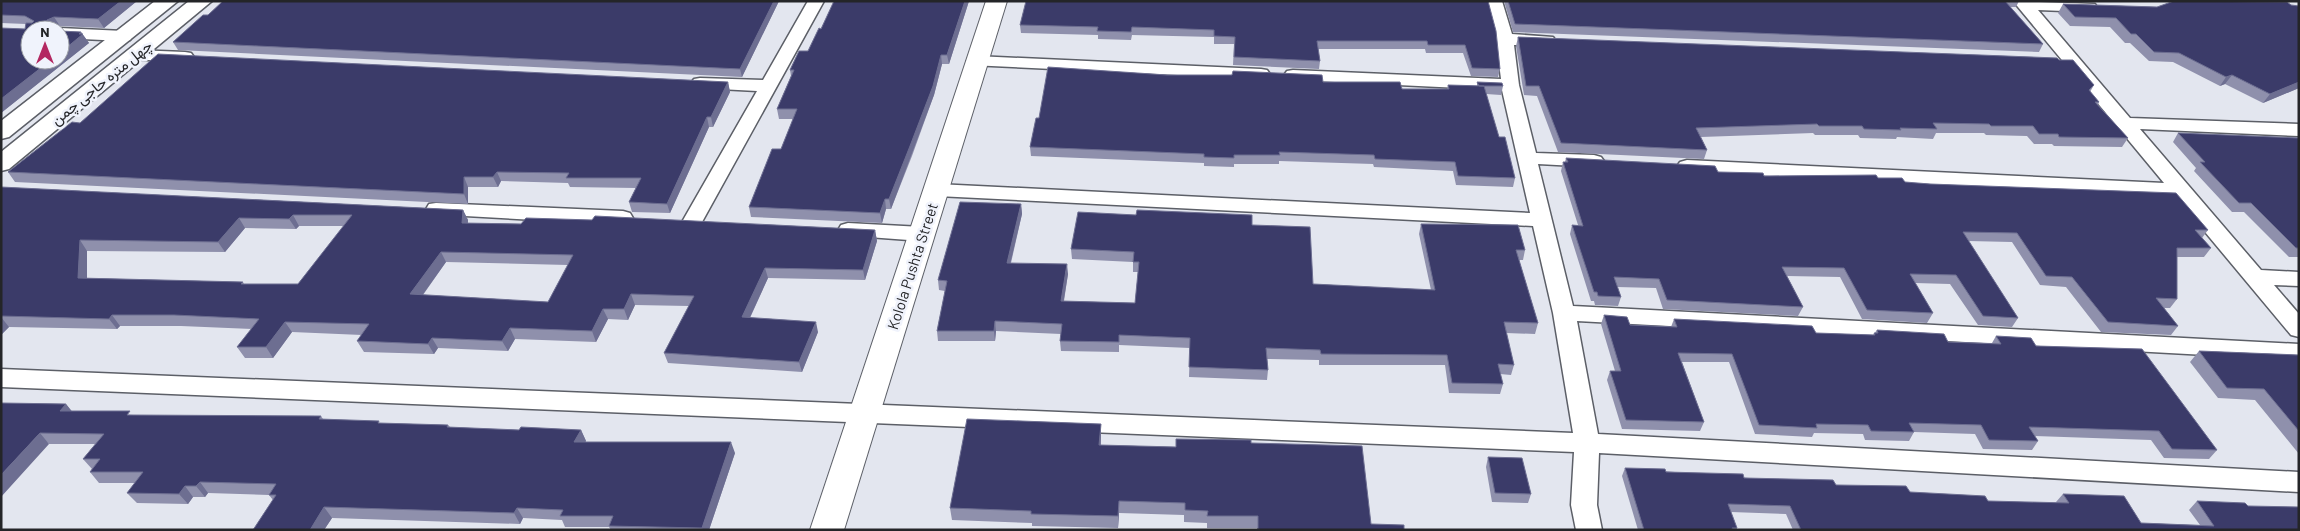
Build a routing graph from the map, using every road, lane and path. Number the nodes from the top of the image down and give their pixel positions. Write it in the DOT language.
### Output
graph roads {
  1 [pos="168,1"];
  2 [pos="202,1"];
  3 [pos="816,1"];
  4 [pos="997,1"];
  5 [pos="1494,1"];
  6 [pos="2023,3"];
  7 [pos="2103,7"];
  8 [pos="70,33"];
  9 [pos="124,36"];
  10 [pos="1505,39"];
  11 [pos="1565,42"];
  12 [pos="135,55"];
  13 [pos="205,58"];
  14 [pos="976,61"];
  15 [pos="2052,61"];
  16 [pos="2072,61"];
  17 [pos="680,82"];
  18 [pos="1510,85"];
  19 [pos="769,86"];
  20 [pos="2124,122"];
  21 [pos="2299,130"];
  22 [pos="1,132"];
  23 [pos="1527,158"];
  24 [pos="1616,162"];
  25 [pos="1,164"];
  26 [pos="1665,164"];
  27 [pos="936,190"];
  28 [pos="2181,190"];
  29 [pos="416,208"];
  30 [pos="643,219"];
  31 [pos="1541,220"];
  32 [pos="692,222"];
  33 [pos="826,229"];
  34 [pos="922,234"];
  35 [pos="2255,277"];
  36 [pos="2299,279"];
  37 [pos="1564,313"];
  38 [pos="2299,329"];
  39 [pos="2299,352"];
  40 [pos="1,378"];
  41 [pos="864,414"];
  42 [pos="1587,444"];
  43 [pos="2299,482"];
  44 [pos="827,530"];
  45 [pos="1589,530"];
  1 -- 9 [label="street, چهل متره حاجی چمن"];
  2 -- 12 [label="street, چهل متره حاجی چمن"];
  3 -- 19 [label="street"];
  4 -- 14 [label="main road, Kolola Pushta Street"];
  5 -- 10 [label="street"];
  6 -- 7 [label="street"];
  6 -- 16 [label="street"];
  8 -- 9 [label="street"];
  9 -- 22 [label="street, چهل متره حاجی چمن"];
  10 -- 11 [label="street"];
  10 -- 18 [label="street"];
  12 -- 13 [label="street"];
  12 -- 25 [label="street, چهل متره حاجی چمن"];
  14 -- 18 [label="street"];
  14 -- 27 [label="main road, Kolola Pushta Street"];
  15 -- 16 [label="street"];
  16 -- 20 [label="street"];
  17 -- 19 [label="street"];
  18 -- 23 [label="street"];
  19 -- 32 [label="street"];
  20 -- 21 [label="street"];
  20 -- 28 [label="street"];
  23 -- 24 [label="street"];
  23 -- 31 [label="street"];
  26 -- 28 [label="street"];
  27 -- 31 [label="street"];
  27 -- 34 [label="main road, Kolola Pushta Street"];
  28 -- 35 [label="street"];
  29 -- 30 [label="street"];
  31 -- 37 [label="street"];
  33 -- 34 [label="street"];
  34 -- 41 [label="main road, Kolola Pushta Street"];
  35 -- 36 [label="street"];
  35 -- 38 [label="street"];
  37 -- 39 [label="street"];
  37 -- 42 [label="street"];
  40 -- 41 [label="street"];
  41 -- 42 [label="street"];
  41 -- 44 [label="main road, Kolola Pushta Street"];
  42 -- 43 [label="street"];
  42 -- 45 [label="street"];
}
